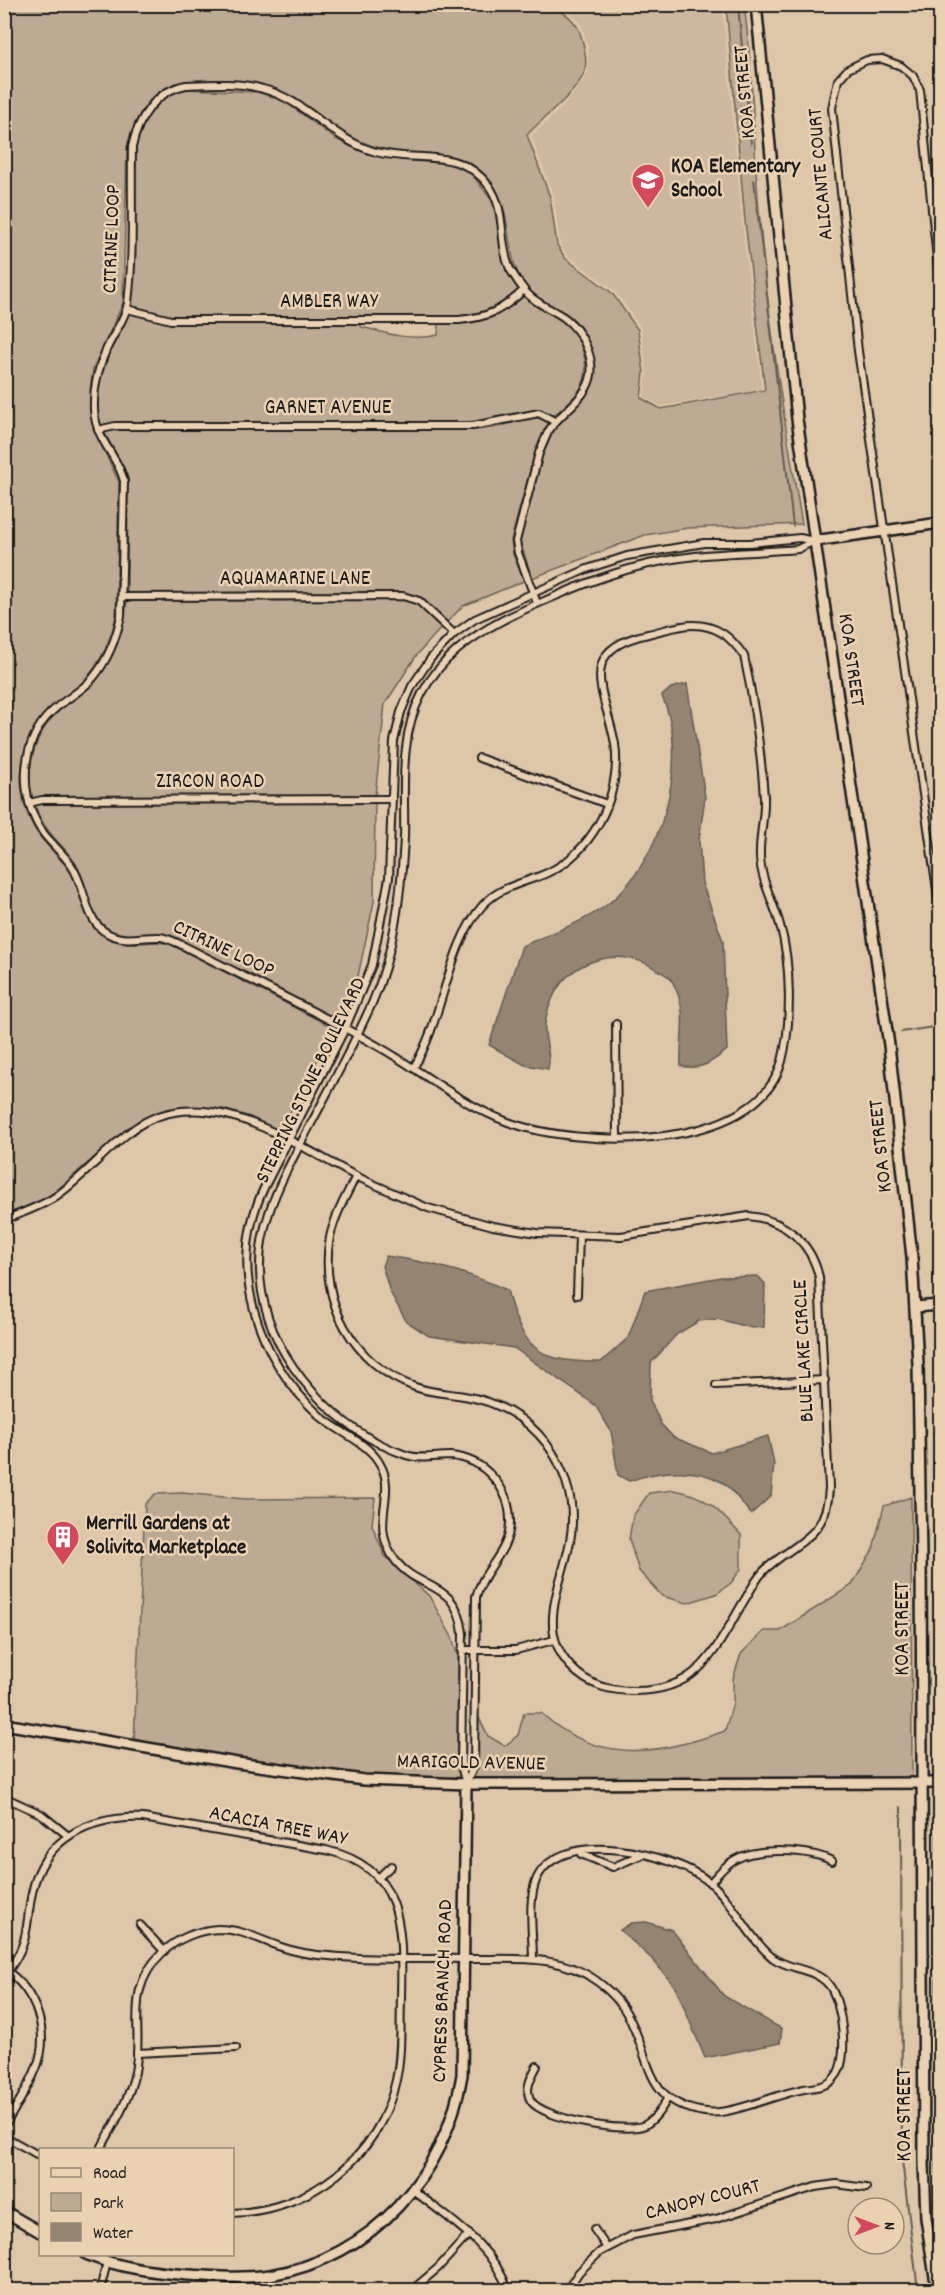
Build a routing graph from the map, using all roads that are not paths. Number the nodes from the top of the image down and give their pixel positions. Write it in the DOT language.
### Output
graph roads {
  1 [pos="756,4"];
  2 [pos="940,289"];
  3 [pos="524,290"];
  4 [pos="127,309"];
  5 [pos="554,421"];
  6 [pos="98,430"];
  7 [pos="940,523"];
  8 [pos="884,531"];
  9 [pos="814,541"];
  10 [pos="533,592"];
  11 [pos="123,597"];
  12 [pos="537,603"];
  13 [pos="454,634"];
  14 [pos="479,758"];
  15 [pos="392,799"];
  16 [pos="29,803"];
  17 [pos="607,804"];
  18 [pos="940,910"];
  19 [pos="616,1024"];
  20 [pos="345,1029"];
  21 [pos="358,1035"];
  22 [pos="414,1067"];
  23 [pos="617,1137"];
  24 [pos="288,1141"];
  25 [pos="299,1147"];
  26 [pos="356,1176"];
  27 [pos="4,1220"];
  28 [pos="579,1236"];
  29 [pos="577,1295"];
  30 [pos="940,1305"];
  31 [pos="915,1306"];
  32 [pos="825,1380"];
  33 [pos="716,1385"];
  34 [pos="555,1640"];
  35 [pos="462,1650"];
  36 [pos="474,1650"];
  37 [pos="4,1724"];
  38 [pos="923,1783"];
  39 [pos="940,1783"];
  40 [pos="466,1784"];
  41 [pos="4,1797"];
  42 [pos="67,1835"];
  43 [pos="574,1853"];
  44 [pos="649,1854"];
  45 [pos="832,1861"];
  46 [pos="391,1866"];
  47 [pos="378,1878"];
  48 [pos="710,1883"];
  49 [pos="140,1924"];
  50 [pos="164,1951"];
  51 [pos="402,1958"];
  52 [pos="464,1958"];
  53 [pos="533,1959"];
  54 [pos="6,1970"];
  55 [pos="831,1974"];
  56 [pos="825,1981"];
  57 [pos="237,2048"];
  58 [pos="137,2053"];
  59 [pos="537,2067"];
  60 [pos="668,2097"];
  61 [pos="4,2127"];
  62 [pos="4,2136"];
  63 [pos="101,2148"];
  64 [pos="39,2155"];
  65 [pos="866,2188"];
  66 [pos="413,2190"];
  67 [pos="4,2211"];
  68 [pos="234,2213"];
  69 [pos="594,2229"];
  70 [pos="39,2231"];
  71 [pos="469,2234"];
  72 [pos="607,2248"];
  73 [pos="91,2256"];
  74 [pos="107,2262"];
  75 [pos="100,2290"];
  76 [pos="412,2290"];
  77 [pos="508,2290"];
  78 [pos="567,2290"];
  79 [pos="937,2290"];
  1 -- 9 [label="main road, KOA STREET"];
  2 -- 8 [label="street, ALICANTE COURT"];
  3 -- 4 [label="street, AMBLER WAY"];
  3 -- 4 [label="street, CITRINE LOOP"];
  3 -- 5 [label="street, CITRINE LOOP"];
  4 -- 6 [label="street, CITRINE LOOP"];
  5 -- 6 [label="street, GARNET AVENUE"];
  5 -- 10 [label="street, CITRINE LOOP"];
  6 -- 11 [label="street, CITRINE LOOP"];
  7 -- 8 [label="main road"];
  8 -- 9 [label="main road"];
  8 -- 18 [label="street, ALICANTE COURT"];
  9 -- 10 [label="street, STEPPING STONE BOULEVARD"];
  9 -- 12 [label="street, STEPPING STONE BOULEVARD"];
  9 -- 31 [label="main road, KOA STREET"];
  10 -- 12 [label="street, CITRINE LOOP"];
  10 -- 13 [label="street, STEPPING STONE BOULEVARD"];
  11 -- 13 [label="street, AQUAMARINE LANE"];
  11 -- 16 [label="street, CITRINE LOOP"];
  12 -- 21 [label="street, STEPPING STONE BOULEVARD"];
  13 -- 15 [label="street, STEPPING STONE BOULEVARD"];
  14 -- 17 [label="street"];
  15 -- 16 [label="street, ZIRCON ROAD"];
  15 -- 20 [label="street, STEPPING STONE BOULEVARD"];
  16 -- 20 [label="street, CITRINE LOOP"];
  17 -- 22 [label="street, CITRINE LOOP"];
  17 -- 23 [label="street, CITRINE LOOP"];
  19 -- 23 [label="street"];
  20 -- 21 [label="street, CITRINE LOOP"];
  20 -- 24 [label="street, STEPPING STONE BOULEVARD"];
  21 -- 22 [label="street, CITRINE LOOP"];
  21 -- 25 [label="street, STEPPING STONE BOULEVARD"];
  22 -- 23 [label="street, CITRINE LOOP"];
  24 -- 25 [label="street, BLUE LAKE CIRCLE"];
  24 -- 27 [label="street, BLUE LAKE CIRCLE"];
  24 -- 35 [label="street, STEPPING STONE BOULEVARD"];
  25 -- 26 [label="street, BLUE LAKE CIRCLE"];
  25 -- 36 [label="street, STEPPING STONE BOULEVARD"];
  26 -- 28 [label="street, BLUE LAKE CIRCLE"];
  26 -- 34 [label="street, BLUE LAKE CIRCLE"];
  28 -- 29 [label="street"];
  28 -- 32 [label="street, BLUE LAKE CIRCLE"];
  30 -- 31 [label="main road"];
  31 -- 38 [label="main road, KOA STREET"];
  32 -- 33 [label="street"];
  32 -- 34 [label="street, BLUE LAKE CIRCLE"];
  34 -- 36 [label="street"];
  35 -- 36 [label="street"];
  35 -- 40 [label="street, STEPPING STONE BOULEVARD"];
  36 -- 40 [label="street, STEPPING STONE BOULEVARD"];
  37 -- 40 [label="main road, MARIGOLD AVENUE"];
  38 -- 39 [label="main road, MARIGOLD AVENUE"];
  38 -- 40 [label="main road, MARIGOLD AVENUE"];
  38 -- 79 [label="main road, KOA STREET"];
  40 -- 52 [label="main road, CYPRESS BRANCH ROAD"];
  41 -- 42 [label="street"];
  42 -- 47 [label="street, ACACIA TREE WAY"];
  42 -- 54 [label="street, ACACIA TREE WAY"];
  43 -- 44 [label="street"];
  43 -- 44 [label="street"];
  43 -- 53 [label="street"];
  44 -- 48 [label="street"];
  45 -- 48 [label="street"];
  46 -- 47 [label="street"];
  47 -- 51 [label="street, ACACIA TREE WAY"];
  48 -- 56 [label="street"];
  49 -- 50 [label="street"];
  50 -- 51 [label="street"];
  50 -- 58 [label="street"];
  51 -- 52 [label="street"];
  51 -- 68 [label="street, ACACIA TREE WAY"];
  52 -- 53 [label="street"];
  52 -- 66 [label="main road, CYPRESS BRANCH ROAD"];
  53 -- 60 [label="street"];
  54 -- 61 [label="street"];
  55 -- 56 [label="street"];
  56 -- 60 [label="street"];
  57 -- 58 [label="street"];
  58 -- 63 [label="street"];
  59 -- 60 [label="street"];
  62 -- 64 [label="street"];
  65 -- 72 [label="street, CANOPY COURT"];
  66 -- 71 [label="street"];
  66 -- 74 [label="main road, CYPRESS BRANCH ROAD"];
  67 -- 70 [label="main road"];
  69 -- 72 [label="street"];
  71 -- 76 [label="street"];
  71 -- 77 [label="street"];
  72 -- 78 [label="street, CANOPY COURT"];
  73 -- 74 [label="main road, CYPRESS BRANCH ROAD"];
  74 -- 75 [label="street"];
}
